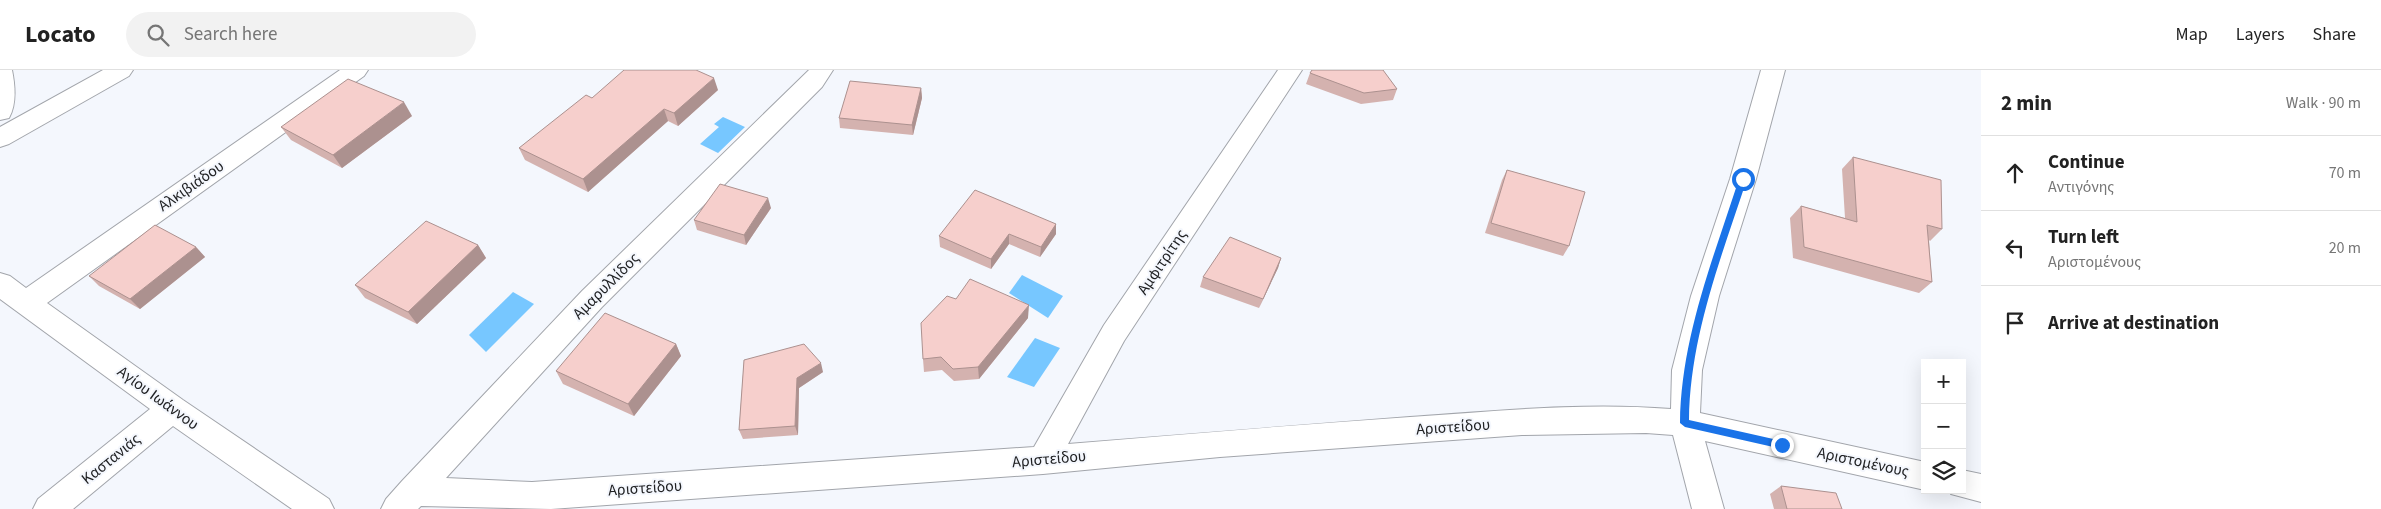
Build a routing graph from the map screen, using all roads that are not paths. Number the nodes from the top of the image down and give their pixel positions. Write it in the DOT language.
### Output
graph roads {
  1 [pos="0,70"];
  2 [pos="121,70"];
  3 [pos="356,70"];
  4 [pos="821,70"];
  5 [pos="1290,70"];
  6 [pos="1773,70"];
  7 [pos="0,112"];
  8 [pos="0,138"];
  9 [pos="0,284"];
  10 [pos="27,302"];
  11 [pos="172,408"];
  12 [pos="1685,423"];
  13 [pos="1043,460"];
  14 [pos="1921,475"];
  15 [pos="1966,485"];
  16 [pos="1981,488"];
  17 [pos="405,500"];
  18 [pos="50,509"];
  19 [pos="318,509"];
  20 [pos="1708,509"];
  1 -- 7 [label="street"];
  2 -- 8 [label="street"];
  3 -- 10 [label="street, Αλκιβιάδου"];
  4 -- 17 [label="street, Αμαρυλλίδος"];
  5 -- 13 [label="street, Αμφιτρίτης"];
  6 -- 12 [label="street"];
  9 -- 10 [label="street, Αγίου Ιωάννου"];
  10 -- 11 [label="street, Αγίου Ιωάννου"];
  11 -- 18 [label="street, Καστανιάς"];
  11 -- 19 [label="street, Αγίου Ιωάννου"];
  12 -- 13 [label="street, Αριστείδου"];
  12 -- 14 [label="street, Αριστομένους"];
  12 -- 20 [label="street"];
  13 -- 17 [label="street, Αριστείδου"];
  15 -- 16 [label="street"];
}
